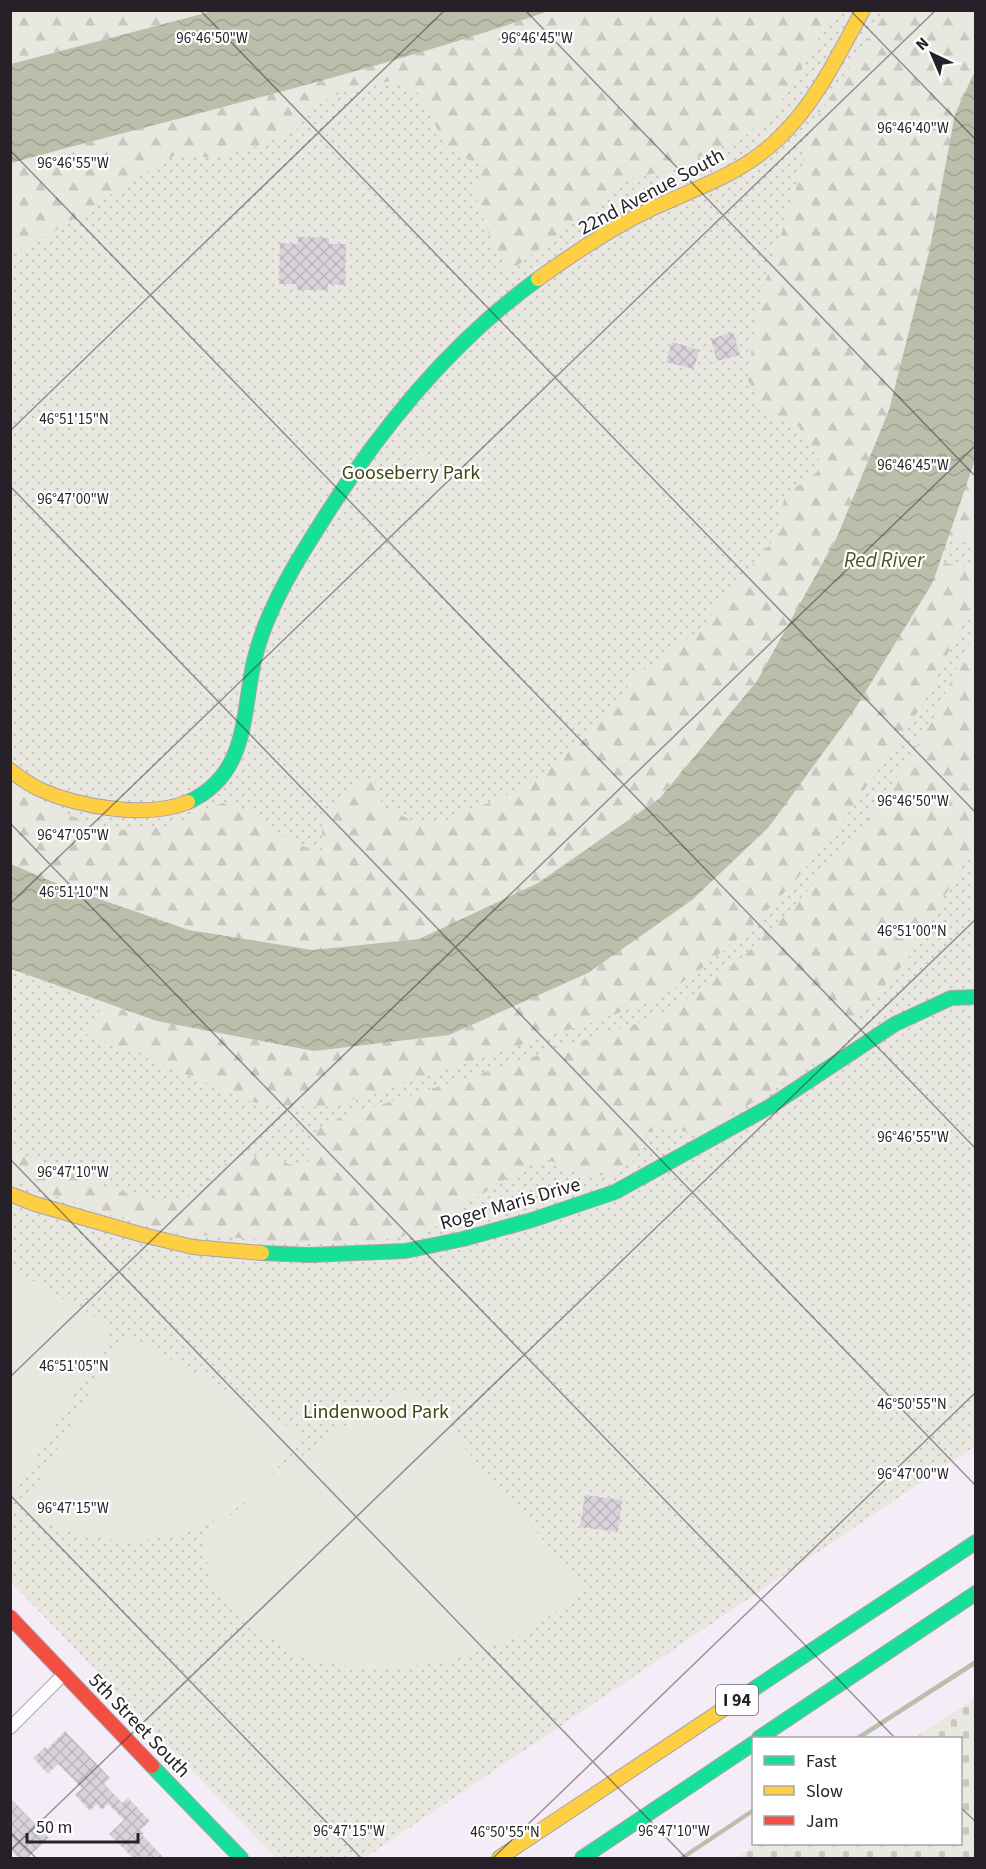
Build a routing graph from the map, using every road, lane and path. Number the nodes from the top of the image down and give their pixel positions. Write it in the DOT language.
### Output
graph roads {
  1 [pos="863,10"];
  2 [pos="10,770"];
  3 [pos="975,997"];
  4 [pos="10,1194"];
  5 [pos="975,1542"];
  6 [pos="975,1593"];
  7 [pos="10,1617"];
  8 [pos="64,1674"];
  9 [pos="10,1728"];
  10 [pos="760,1737"];
  11 [pos="752,1744"];
  12 [pos="242,1858"];
  13 [pos="499,1858"];
  14 [pos="582,1858"];
  1 -- 2 [label="main road, 22nd Avenue South"];
  3 -- 4 [label="main road, Roger Maris Drive"];
  5 -- 13 [label="main road, I 94"];
  6 -- 10 [label="main road, I 94"];
  7 -- 8 [label="main road, 5th Street South"];
  8 -- 9 [label="street"];
  8 -- 12 [label="main road, 5th Street South"];
  11 -- 14 [label="main road, I 94"];
}
